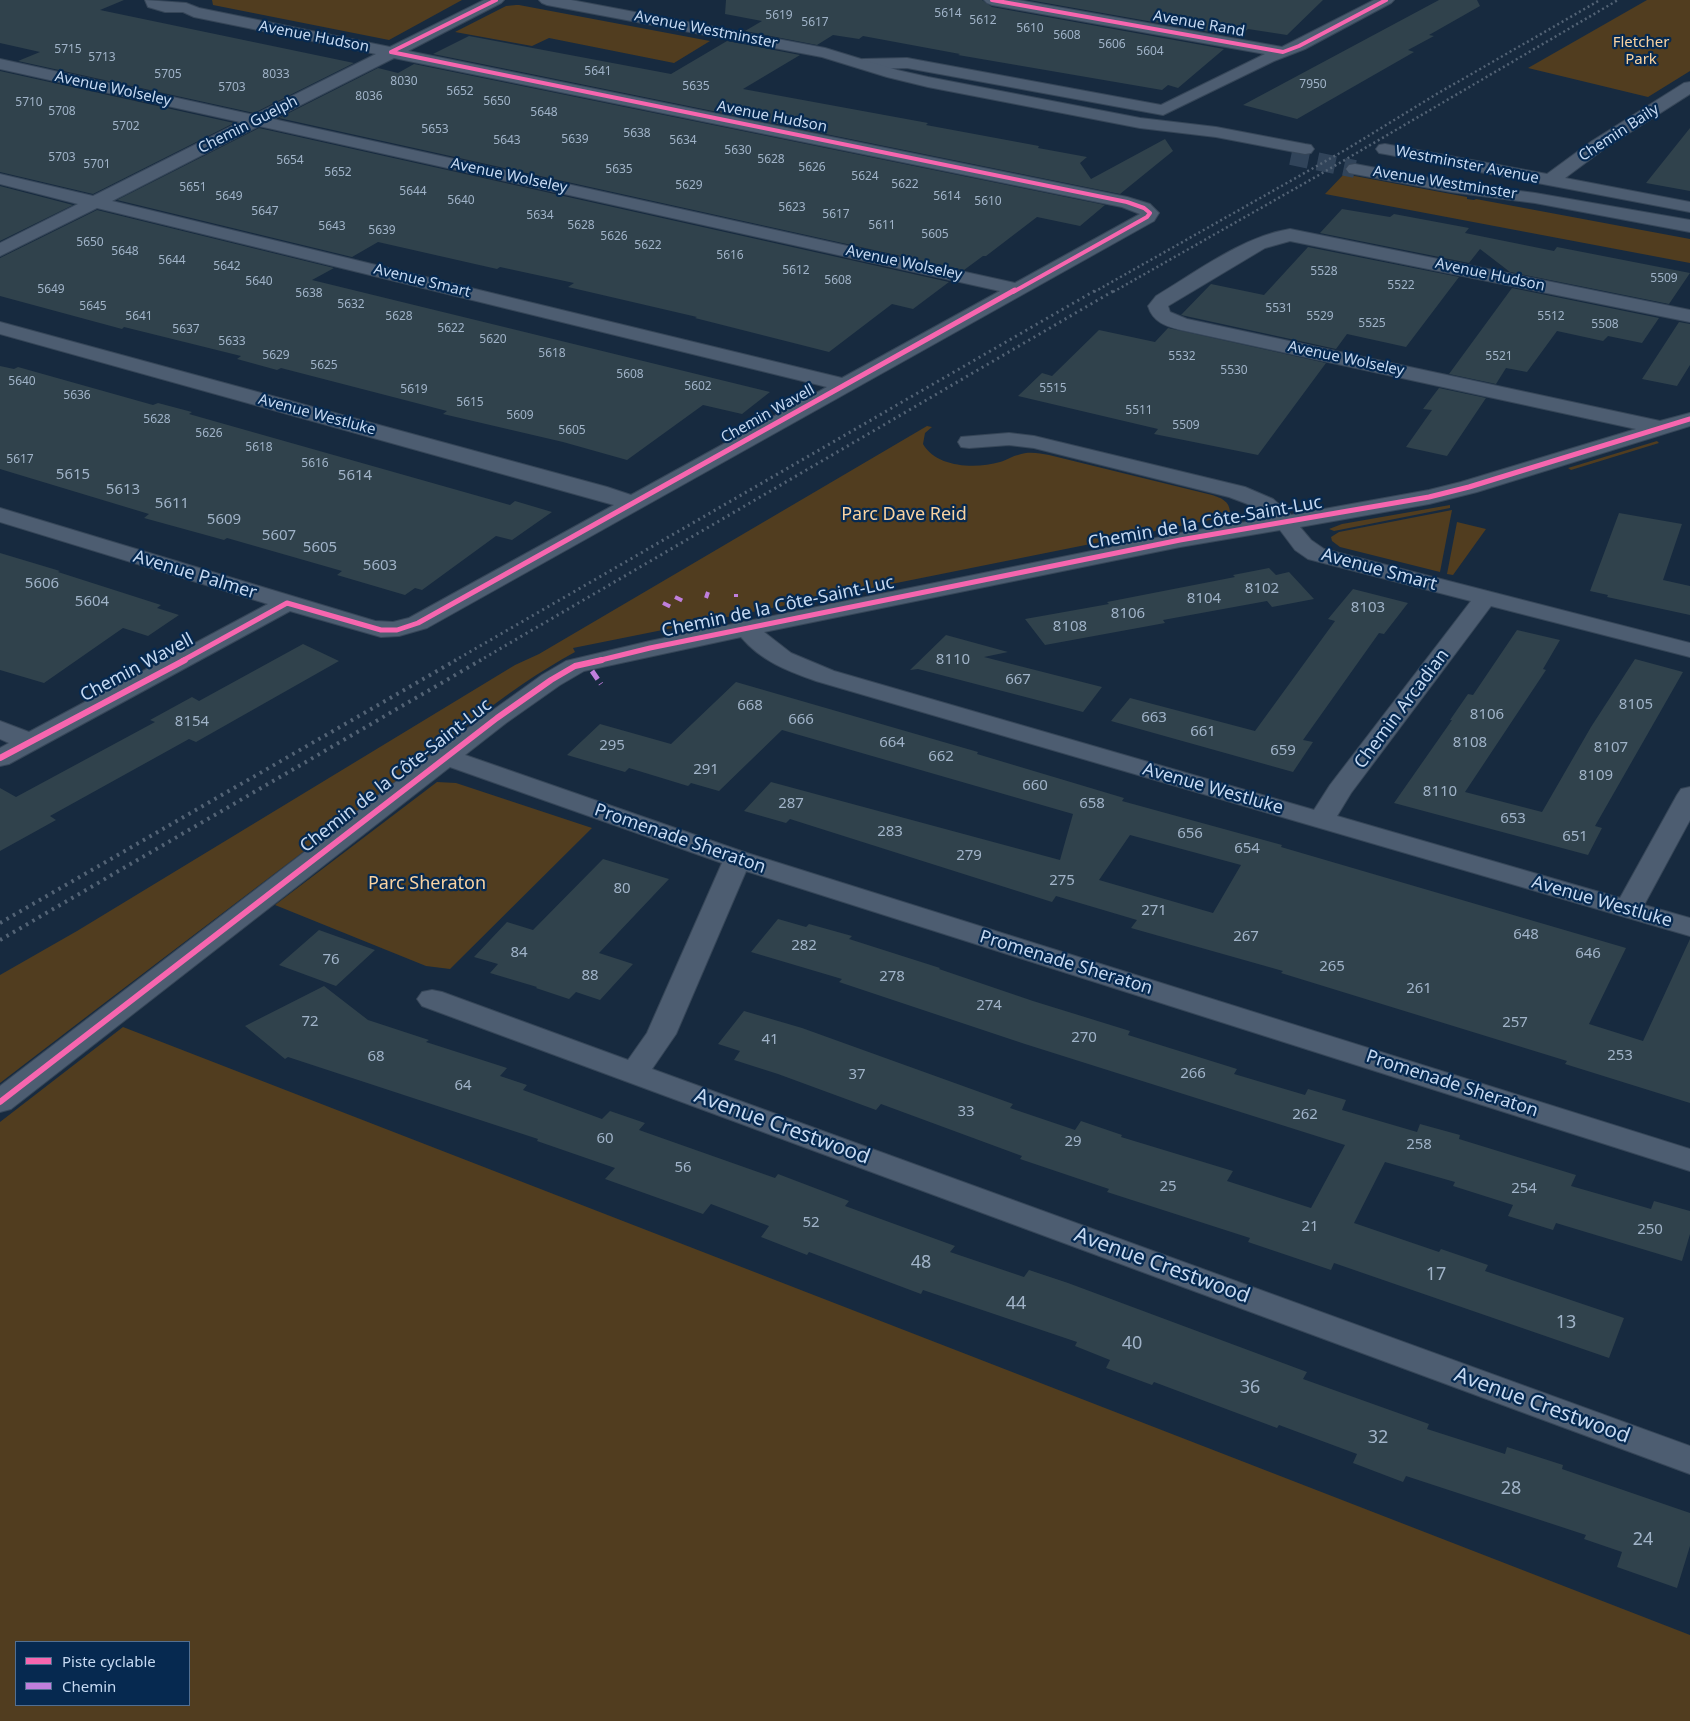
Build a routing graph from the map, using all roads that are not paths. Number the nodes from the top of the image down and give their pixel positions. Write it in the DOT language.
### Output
graph roads {
  1 [pos="153,0"];
  2 [pos="496,0"];
  3 [pos="547,0"];
  4 [pos="992,0"];
  5 [pos="1386,0"];
  6 [pos="189,4"];
  7 [pos="392,52"];
  8 [pos="1283,52"];
  9 [pos="0,64"];
  10 [pos="863,64"];
  11 [pos="1688,90"];
  12 [pos="257,120"];
  13 [pos="1385,149"];
  14 [pos="1298,153"];
  15 [pos="1362,165"];
  16 [pos="0,179"];
  17 [pos="1549,181"];
  18 [pos="95,202"];
  19 [pos="1690,206"];
  20 [pos="1147,209"];
  21 [pos="1690,226"];
  22 [pos="1290,236"];
  23 [pos="0,250"];
  24 [pos="1017,289"];
  25 [pos="1690,316"];
  26 [pos="0,328"];
  27 [pos="844,386"];
  28 [pos="1690,419"];
  29 [pos="1660,428"];
  30 [pos="1690,434"];
  31 [pos="969,442"];
  32 [pos="634,504"];
  33 [pos="0,515"];
  34 [pos="1285,523"];
  35 [pos="1485,598"];
  36 [pos="287,603"];
  37 [pos="748,628"];
  38 [pos="391,630"];
  39 [pos="1690,650"];
  40 [pos="0,729"];
  41 [pos="29,742"];
  42 [pos="0,758"];
  43 [pos="445,758"];
  44 [pos="1690,794"];
  45 [pos="1320,821"];
  46 [pos="737,859"];
  47 [pos="1628,909"];
  48 [pos="1690,927"];
  49 [pos="432,1000"];
  50 [pos="634,1072"];
  51 [pos="0,1102"];
  52 [pos="1690,1160"];
  53 [pos="1690,1460"];
  1 -- 6 [label="street, Avenue Hudson"];
  2 -- 7 [label="street, Chemin Guelph"];
  3 -- 10 [label="street, Avenue Westminster"];
  4 -- 8 [label="street, Avenue Rand"];
  5 -- 8 [label="street"];
  6 -- 7 [label="street, Avenue Hudson"];
  7 -- 12 [label="street, Chemin Guelph"];
  7 -- 20 [label="street, Avenue Hudson"];
  8 -- 10 [label="street, Avenue Westminster"];
  9 -- 12 [label="street, Avenue Wolseley"];
  10 -- 14 [label="street, Avenue Westminster"];
  11 -- 17 [label="street, Chemin Baily"];
  12 -- 18 [label="street, Chemin Guelph"];
  12 -- 24 [label="street, Avenue Wolseley"];
  13 -- 17 [label="street, Westminster Avenue"];
  15 -- 21 [label="street, Avenue Westminster"];
  16 -- 18 [label="street, Avenue Smart"];
  17 -- 19 [label="street"];
  18 -- 23 [label="street, Chemin Guelph"];
  18 -- 27 [label="street, Avenue Smart"];
  20 -- 24 [label="street, Chemin Wavell"];
  22 -- 25 [label="street, Avenue Hudson"];
  22 -- 29 [label="street, Avenue Wolseley"];
  24 -- 27 [label="street, Chemin Wavell"];
  26 -- 32 [label="street, Avenue Westluke"];
  27 -- 32 [label="street, Chemin Wavell"];
  28 -- 29 [label="street, Chemin de la Côte-Saint-Luc"];
  29 -- 30 [label="street, Avenue Wolseley"];
  29 -- 34 [label="street, Chemin de la Côte-Saint-Luc"];
  31 -- 34 [label="street, Avenue Smart"];
  32 -- 38 [label="street, Chemin Wavell"];
  33 -- 36 [label="street, Avenue Palmer"];
  34 -- 35 [label="street, Avenue Smart"];
  34 -- 37 [label="street, Chemin de la Côte-Saint-Luc"];
  35 -- 39 [label="street, Avenue Smart"];
  35 -- 45 [label="street, Chemin Arcadian"];
  36 -- 38 [label="street, Avenue Palmer"];
  36 -- 41 [label="street, Chemin Wavell"];
  37 -- 43 [label="street, Chemin de la Côte-Saint-Luc"];
  37 -- 45 [label="street, Avenue Westluke"];
  40 -- 41 [label="street"];
  41 -- 42 [label="street, Chemin Wavell"];
  43 -- 46 [label="street, Promenade Sheraton"];
  43 -- 51 [label="street, Chemin de la Côte-Saint-Luc"];
  44 -- 47 [label="street"];
  45 -- 47 [label="street, Avenue Westluke"];
  46 -- 50 [label="street"];
  46 -- 52 [label="street, Promenade Sheraton"];
  47 -- 48 [label="street, Avenue Westluke"];
  49 -- 50 [label="street, Avenue Crestwood"];
  50 -- 53 [label="street, Avenue Crestwood"];
}
